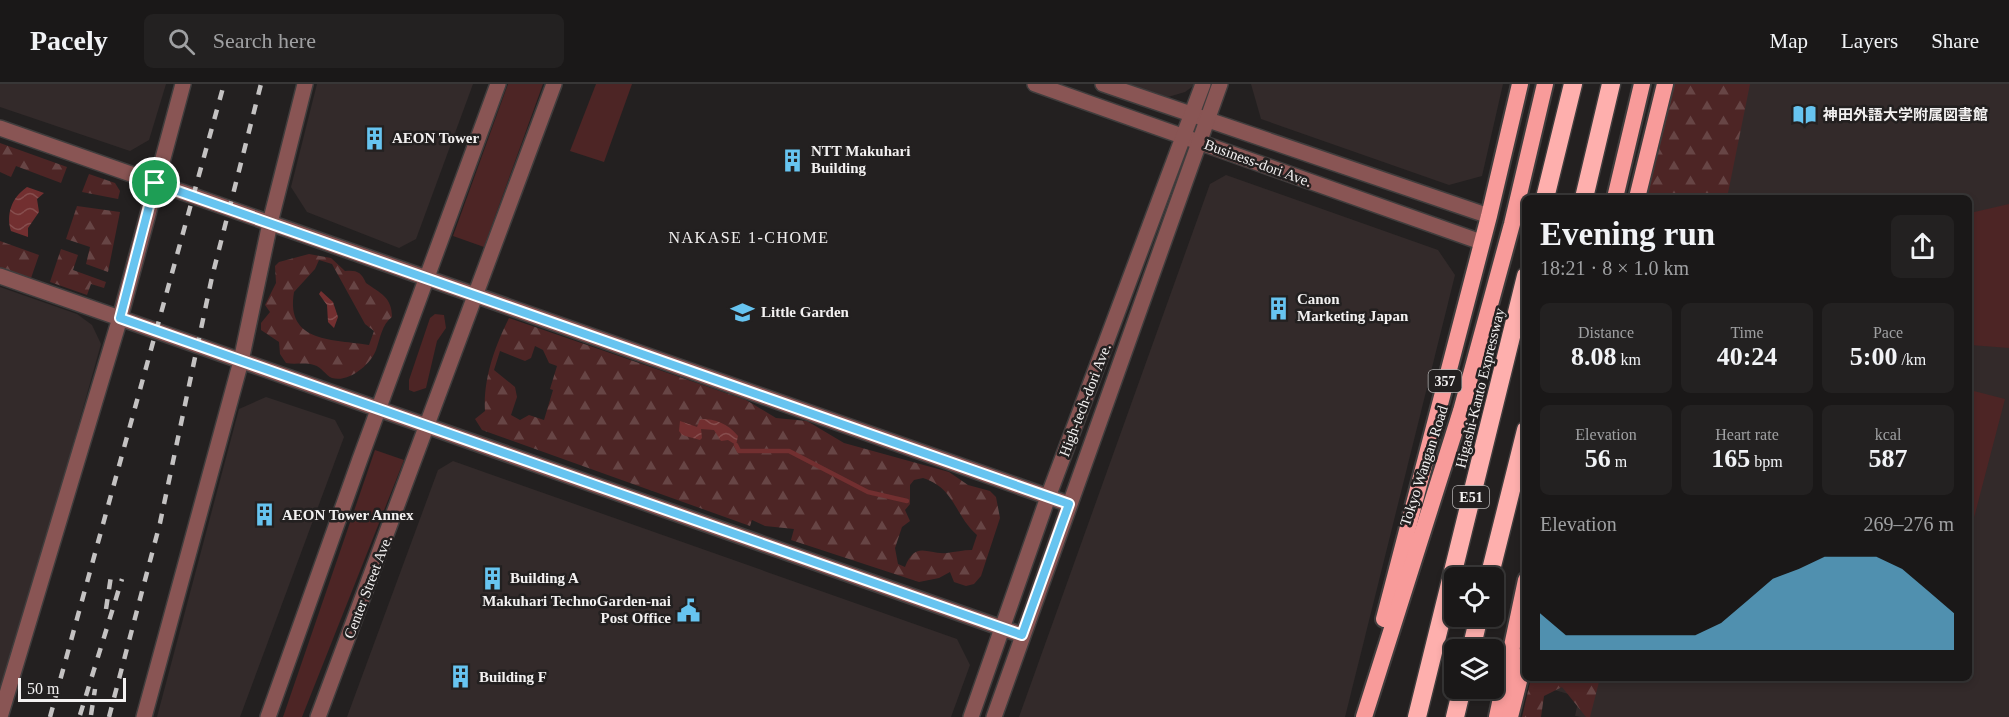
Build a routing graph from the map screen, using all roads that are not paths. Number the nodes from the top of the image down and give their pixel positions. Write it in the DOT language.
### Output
graph roads {
  1 [pos="183,84"];
  2 [pos="304,84"];
  3 [pos="498,84"];
  4 [pos="554,84"];
  5 [pos="1035,84"];
  6 [pos="1103,84"];
  7 [pos="1203,84"];
  8 [pos="1220,84"];
  9 [pos="1520,84"];
  10 [pos="1545,84"];
  11 [pos="1573,84"];
  12 [pos="1611,84"];
  13 [pos="1642,84"];
  14 [pos="1665,84"];
  15 [pos="1192,116"];
  16 [pos="1207,121"];
  17 [pos="0,129"];
  18 [pos="1184,137"];
  19 [pos="1200,142"];
  20 [pos="155,183"];
  21 [pos="1546,195"];
  22 [pos="1585,195"];
  23 [pos="1615,195"];
  24 [pos="1638,195"];
  25 [pos="1489,216"];
  26 [pos="270,223"];
  27 [pos="1481,243"];
  28 [pos="0,276"];
  29 [pos="426,278"];
  30 [pos="1522,292"];
  31 [pos="476,296"];
  32 [pos="120,318"];
  33 [pos="241,361"];
  34 [pos="378,409"];
  35 [pos="428,427"];
  36 [pos="1522,446"];
  37 [pos="1048,497"];
  38 [pos="1069,504"];
  39 [pos="1492,567"];
  40 [pos="1522,599"];
  41 [pos="1002,628"];
  42 [pos="1022,635"];
  43 [pos="1522,669"];
  44 [pos="1376,679"];
  45 [pos="1459,699"];
  46 [pos="0,717"];
  47 [pos="144,717"];
  48 [pos="268,717"];
  49 [pos="318,717"];
  50 [pos="971,717"];
  51 [pos="994,717"];
  52 [pos="1364,717"];
  53 [pos="1417,717"];
  54 [pos="1455,717"];
  55 [pos="1497,717"];
  56 [pos="1510,717"];
  1 -- 20 [label="street"];
  2 -- 26 [label="street"];
  3 -- 29 [label="street"];
  4 -- 31 [label="street, Center Street Ave."];
  5 -- 18 [label="street, Business-dori Ave."];
  6 -- 15 [label="street, Business-dori Ave."];
  7 -- 15 [label="street, High-tech-dori Ave."];
  8 -- 16 [label="street, High-tech-dori Ave."];
  9 -- 25 [label="highway, 357"];
  10 -- 44 [label="highway, Tokyo Wangan Road / 357"];
  11 -- 21 [label="highway"];
  12 -- 22 [label="highway"];
  13 -- 23 [label="highway"];
  14 -- 24 [label="highway"];
  15 -- 16 [label="street, Business-dori Ave."];
  15 -- 18 [label="street, High-tech-dori Ave."];
  16 -- 19 [label="street, High-tech-dori Ave."];
  16 -- 25 [label="street, Business-dori Ave."];
  17 -- 20 [label="street"];
  18 -- 19 [label="street, Business-dori Ave."];
  18 -- 37 [label="street, High-tech-dori Ave."];
  19 -- 27 [label="street, Business-dori Ave."];
  19 -- 38 [label="street, High-tech-dori Ave."];
  20 -- 26 [label="street"];
  20 -- 32 [label="street"];
  25 -- 27 [label="highway, 357"];
  26 -- 29 [label="street"];
  26 -- 33 [label="street"];
  27 -- 44 [label="highway, 357"];
  28 -- 32 [label="street"];
  29 -- 31 [label="street"];
  29 -- 34 [label="street"];
  30 -- 53 [label="highway, Higashi-Kanto Expressway / E51"];
  31 -- 35 [label="street, Center Street Ave."];
  31 -- 37 [label="street"];
  32 -- 33 [label="street"];
  32 -- 46 [label="street"];
  33 -- 34 [label="street"];
  33 -- 47 [label="street"];
  34 -- 35 [label="street"];
  34 -- 48 [label="street"];
  35 -- 41 [label="street"];
  35 -- 49 [label="street, Center Street Ave."];
  36 -- 39 [label="highway, E51"];
  37 -- 38 [label="street"];
  37 -- 41 [label="street, High-tech-dori Ave."];
  38 -- 42 [label="street, High-tech-dori Ave."];
  40 -- 55 [label="highway"];
  41 -- 42 [label="street"];
  41 -- 50 [label="street, High-tech-dori Ave."];
  42 -- 51 [label="street, High-tech-dori Ave."];
  43 -- 56 [label="highway"];
  44 -- 52 [label="highway, Tokyo Wangan Road / 357"];
  45 -- 54 [label="highway"];
}
